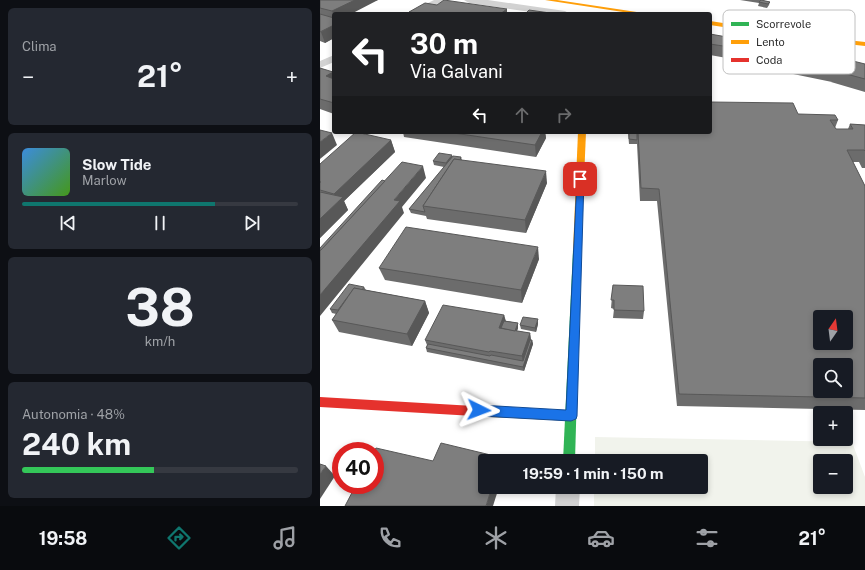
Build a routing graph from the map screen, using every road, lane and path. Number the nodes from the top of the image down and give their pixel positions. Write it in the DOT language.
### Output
graph roads {
  1 [pos="440,0"];
  2 [pos="469,0"];
  3 [pos="547,0"];
  4 [pos="424,4"];
  5 [pos="414,12"];
  6 [pos="551,12"];
  7 [pos="633,12"];
  8 [pos="712,23"];
  9 [pos="723,25"];
  10 [pos="855,43"];
  11 [pos="865,44"];
  12 [pos="855,48"];
  13 [pos="865,50"];
  14 [pos="332,59"];
  15 [pos="320,65"];
  16 [pos="855,65"];
  17 [pos="865,67"];
  18 [pos="582,134"];
  19 [pos="320,402"];
  20 [pos="571,416"];
  21 [pos="569,454"];
  22 [pos="568,494"];
  23 [pos="567,506"];
  1 -- 4 [label="street"];
  2 -- 6 [label="street"];
  3 -- 7 [label="street"];
  4 -- 5 [label="street"];
  8 -- 9 [label="street"];
  10 -- 11 [label="street"];
  12 -- 13 [label="street"];
  14 -- 15 [label="street"];
  16 -- 17 [label="street"];
  18 -- 20 [label="street"];
  19 -- 20 [label="street"];
  20 -- 21 [label="street"];
  22 -- 23 [label="street"];
}
